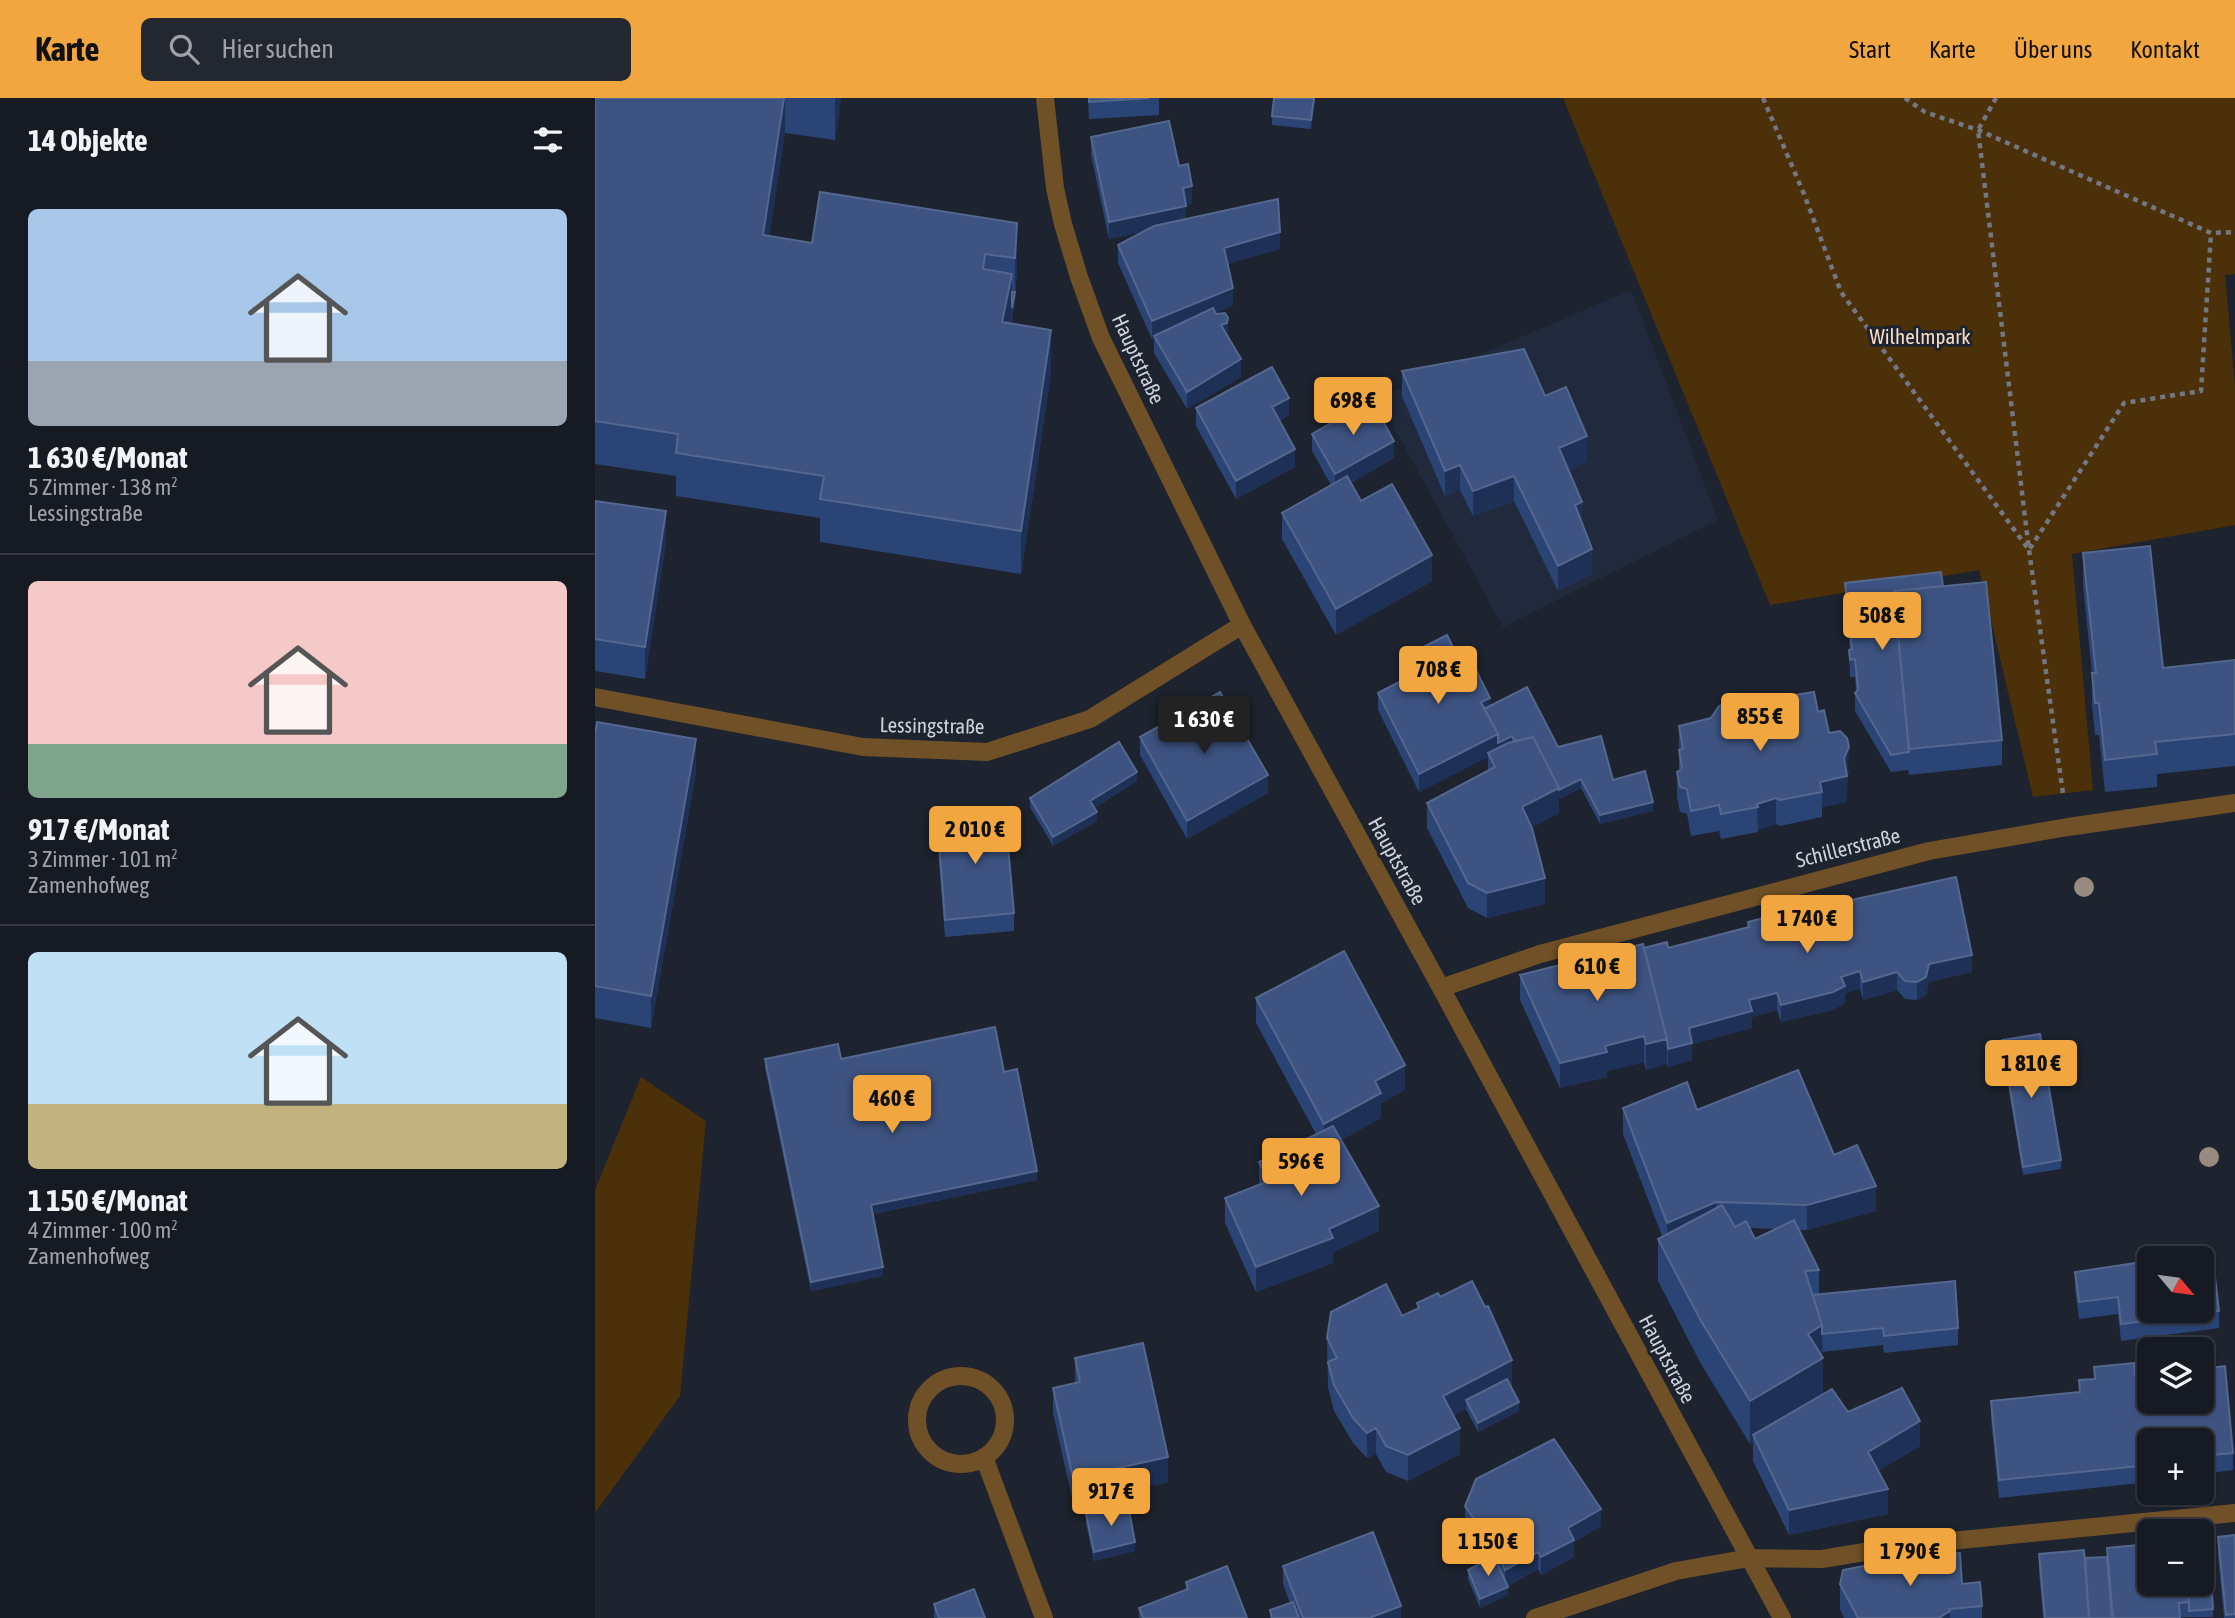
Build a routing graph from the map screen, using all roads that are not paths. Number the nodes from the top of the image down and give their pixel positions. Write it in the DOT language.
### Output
graph roads {
  1 [pos="1045,98"];
  2 [pos="1242,625"];
  3 [pos="595,697"];
  4 [pos="2235,803"];
  5 [pos="1441,988"];
  6 [pos="984,1457"];
  7 [pos="2235,1513"];
  8 [pos="1749,1558"];
  9 [pos="1044,1618"];
  10 [pos="1535,1618"];
  11 [pos="1782,1618"];
  1 -- 2 [label="street, Hauptstraße"];
  2 -- 3 [label="street, Lessingstraße"];
  2 -- 5 [label="street, Hauptstraße"];
  4 -- 5 [label="street, Schillerstraße"];
  5 -- 8 [label="street, Hauptstraße"];
  6 -- 6 [label="street"];
  6 -- 9 [label="street"];
  7 -- 8 [label="street"];
  8 -- 10 [label="street"];
  8 -- 11 [label="street, Hauptstraße"];
}
